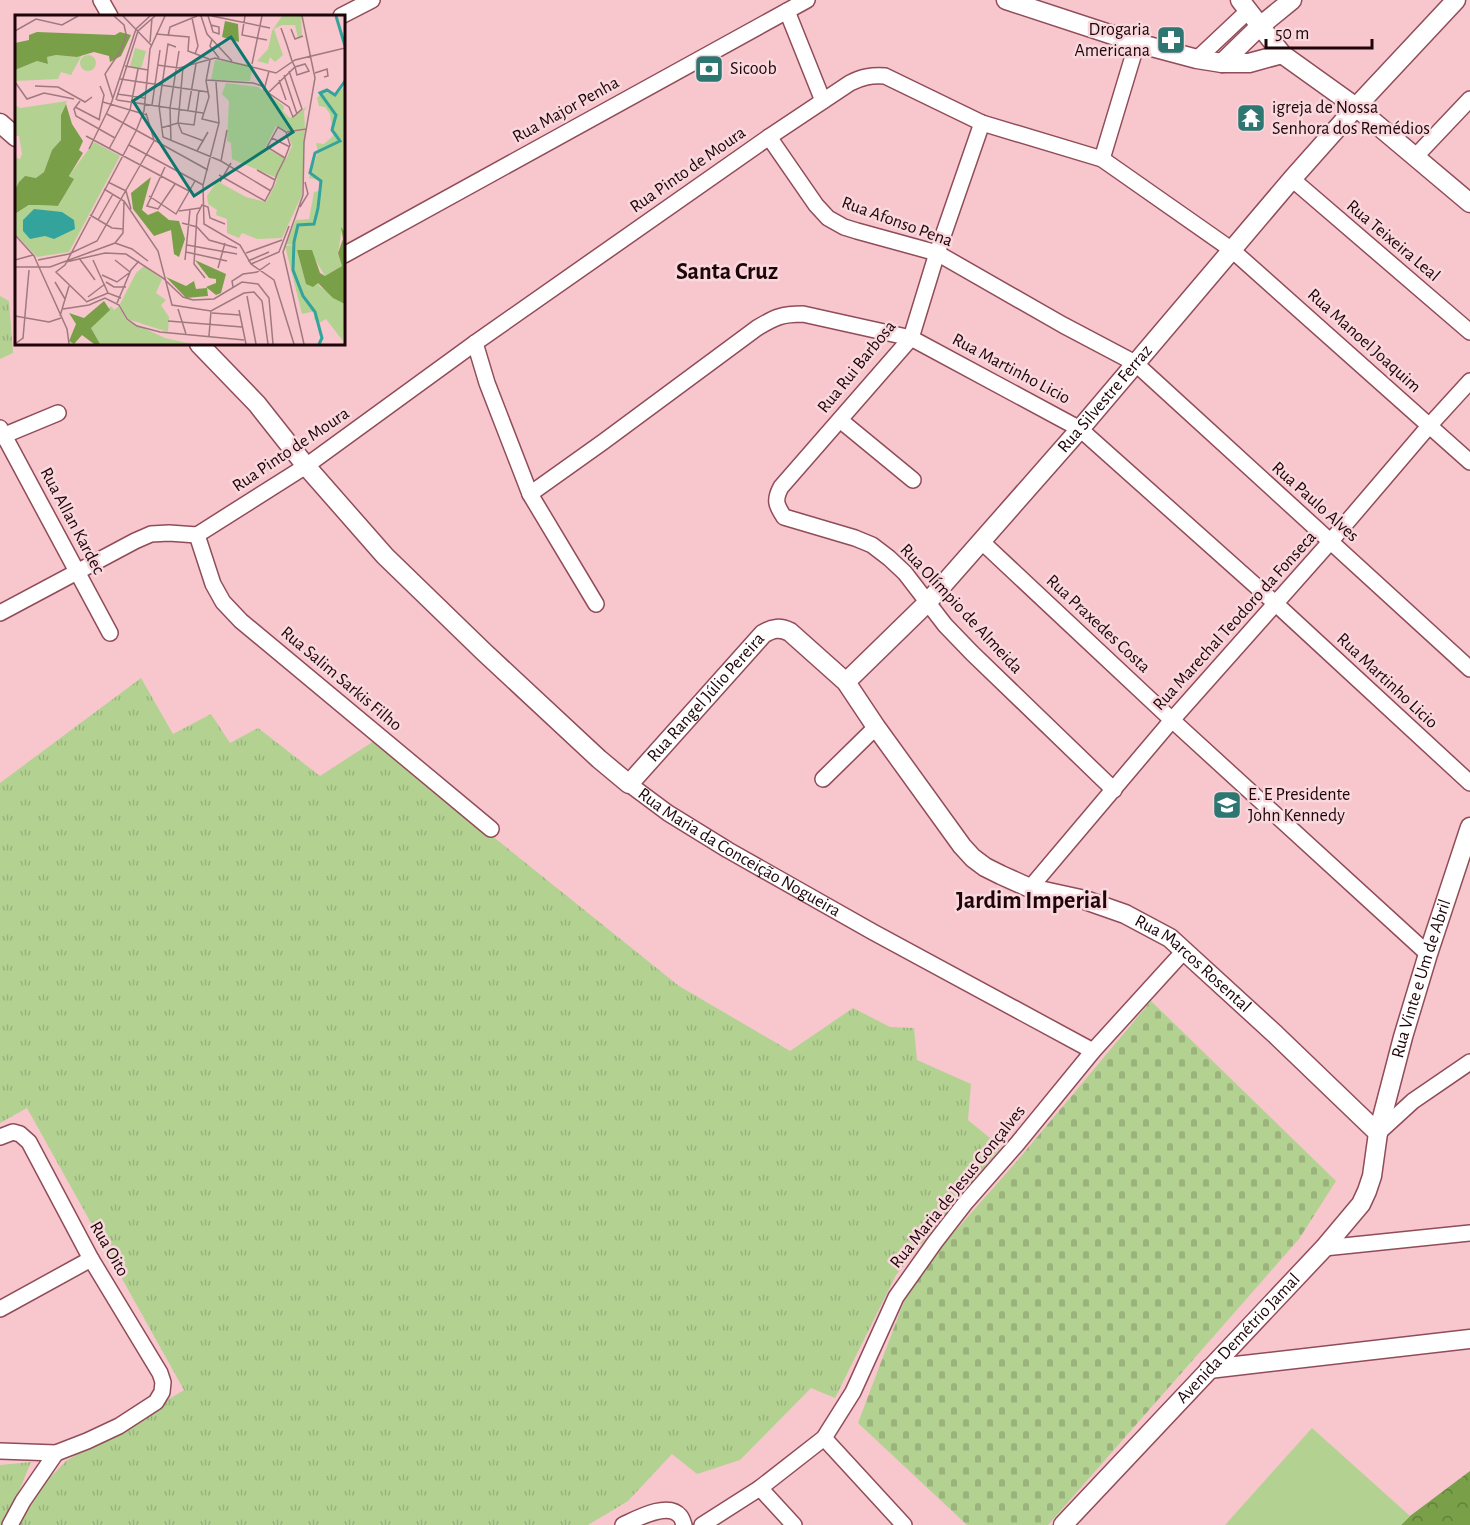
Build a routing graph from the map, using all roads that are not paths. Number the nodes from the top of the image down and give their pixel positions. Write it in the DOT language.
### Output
graph roads {
  1 [pos="102,0"];
  2 [pos="372,0"];
  3 [pos="807,0"];
  4 [pos="1006,0"];
  5 [pos="1292,0"];
  6 [pos="1456,0"];
  7 [pos="1244,6"];
  8 [pos="787,11"];
  9 [pos="110,15"];
  10 [pos="343,15"];
  11 [pos="1259,27"];
  12 [pos="1137,43"];
  13 [pos="1282,54"];
  14 [pos="1197,59"];
  15 [pos="1222,63"];
  16 [pos="1470,99"];
  17 [pos="823,101"];
  18 [pos="1356,107"];
  19 [pos="0,123"];
  20 [pos="982,123"];
  21 [pos="15,136"];
  22 [pos="770,137"];
  23 [pos="1415,157"];
  24 [pos="1102,159"];
  25 [pos="1292,179"];
  26 [pos="1470,203"];
  27 [pos="1232,250"];
  28 [pos="937,253"];
  29 [pos="345,254"];
  30 [pos="1470,332"];
  31 [pos="911,338"];
  32 [pos="475,343"];
  33 [pos="200,345"];
  34 [pos="1135,363"];
  35 [pos="1470,381"];
  36 [pos="58,413"];
  37 [pos="840,420"];
  38 [pos="1429,426"];
  39 [pos="1080,429"];
  40 [pos="1,434"];
  41 [pos="1470,462"];
  42 [pos="306,466"];
  43 [pos="913,480"];
  44 [pos="530,495"];
  45 [pos="784,517"];
  46 [pos="197,535"];
  47 [pos="981,542"];
  48 [pos="1330,542"];
  49 [pos="76,571"];
  50 [pos="927,603"];
  51 [pos="1275,603"];
  52 [pos="596,604"];
  53 [pos="0,613"];
  54 [pos="790,632"];
  55 [pos="110,633"];
  56 [pos="1470,669"];
  57 [pos="846,682"];
  58 [pos="1172,720"];
  59 [pos="876,727"];
  60 [pos="823,779"];
  61 [pos="1470,783"];
  62 [pos="629,784"];
  63 [pos="1114,790"];
  64 [pos="1470,827"];
  65 [pos="491,829"];
  66 [pos="1030,888"];
  67 [pos="1184,951"];
  68 [pos="1428,954"];
  69 [pos="1093,1051"];
  70 [pos="1470,1062"];
  71 [pos="1378,1132"];
  72 [pos="0,1137"];
  73 [pos="1470,1233"];
  74 [pos="1324,1248"];
  75 [pos="91,1259"];
  76 [pos="0,1309"];
  77 [pos="1470,1339"];
  78 [pos="1209,1369"];
  79 [pos="824,1438"];
  80 [pos="0,1451"];
  81 [pos="56,1453"];
  82 [pos="760,1488"];
  83 [pos="10,1525"];
  84 [pos="623,1525"];
  85 [pos="684,1525"];
  86 [pos="702,1525"];
  87 [pos="794,1525"];
  88 [pos="904,1525"];
  89 [pos="1063,1525"];
  1 -- 9 [label="street"];
  2 -- 10 [label="street"];
  3 -- 8 [label="street, Rua Major Penha"];
  4 -- 12 [label="street"];
  5 -- 11 [label="street"];
  6 -- 18 [label="street, Rua Silvestre Ferraz"];
  7 -- 11 [label="street"];
  7 -- 14 [label="street"];
  8 -- 17 [label="street"];
  8 -- 29 [label="street, Rua Major Penha"];
  11 -- 13 [label="street"];
  11 -- 15 [label="street"];
  12 -- 14 [label="street"];
  12 -- 24 [label="street"];
  13 -- 15 [label="street"];
  13 -- 18 [label="street"];
  14 -- 15 [label="street"];
  16 -- 23 [label="street"];
  17 -- 20 [label="street, Rua Pinto de Moura"];
  17 -- 22 [label="street, Rua Pinto de Moura"];
  18 -- 23 [label="street"];
  18 -- 25 [label="street, Rua Silvestre Ferraz"];
  19 -- 21 [label="street"];
  20 -- 24 [label="street, Rua Pinto de Moura"];
  20 -- 28 [label="street, Rua Rui Barbosa"];
  22 -- 28 [label="street, Rua Afonso Pena"];
  22 -- 32 [label="street, Rua Pinto de Moura"];
  23 -- 26 [label="street"];
  24 -- 27 [label="street, Rua Pinto de Moura"];
  25 -- 27 [label="street, Rua Silvestre Ferraz"];
  25 -- 30 [label="street, Rua Teixeira Leal"];
  27 -- 34 [label="street, Rua Silvestre Ferraz"];
  27 -- 38 [label="street, Rua Manoel Joaquim"];
  28 -- 31 [label="street, Rua Rui Barbosa"];
  28 -- 34 [label="street, Rua Afonso Pena"];
  31 -- 37 [label="street, Rua Rui Barbosa"];
  31 -- 39 [label="street, Rua Martinho Licio"];
  31 -- 44 [label="street, Rua Martinho Licio"];
  32 -- 42 [label="street, Rua Pinto de Moura"];
  32 -- 44 [label="street"];
  33 -- 42 [label="street, Rua Maria da Conceição Nogueira"];
  34 -- 39 [label="street, Rua Silvestre Ferraz"];
  34 -- 48 [label="street, Rua Paulo Alves"];
  35 -- 38 [label="street, Rua Marechal Teodoro da Fonseca"];
  36 -- 40 [label="street"];
  37 -- 43 [label="street"];
  37 -- 45 [label="street, Rua Rui Barbosa"];
  38 -- 41 [label="street, Rua Manoel Joaquim"];
  38 -- 48 [label="street, Rua Marechal Teodoro da Fonseca"];
  39 -- 47 [label="street, Rua Silvestre Ferraz"];
  39 -- 51 [label="street, Rua Martinho Licio"];
  40 -- 49 [label="street, Rua Allan Kardec"];
  42 -- 46 [label="street, Rua Pinto de Moura"];
  42 -- 62 [label="street, Rua Maria da Conceição Nogueira"];
  44 -- 52 [label="street"];
  45 -- 50 [label="street, Rua Olímpio de Almeida"];
  46 -- 49 [label="street"];
  46 -- 65 [label="street, Rua Salim Sarkis Filho"];
  47 -- 50 [label="street, Rua Silvestre Ferraz"];
  47 -- 58 [label="street, Rua Praxedes Costa"];
  48 -- 51 [label="street, Rua Marechal Teodoro da Fonseca"];
  48 -- 56 [label="street, Rua Paulo Alves"];
  49 -- 53 [label="street"];
  49 -- 55 [label="street, Rua Allan Kardec"];
  50 -- 57 [label="street, Rua Silvestre Ferraz"];
  50 -- 63 [label="street, Rua Olímpio de Almeida"];
  51 -- 58 [label="street, Rua Marechal Teodoro da Fonseca"];
  51 -- 61 [label="street, Rua Martinho Licio"];
  54 -- 57 [label="street, Rua Marcos Rosental"];
  54 -- 62 [label="street, Rua Rangel Júlio Pereira"];
  57 -- 59 [label="street, Rua Marcos Rosental"];
  58 -- 63 [label="street, Rua Marechal Teodoro da Fonseca"];
  58 -- 68 [label="street, Rua Praxedes Costa"];
  59 -- 60 [label="street"];
  59 -- 66 [label="street, Rua Marcos Rosental"];
  62 -- 69 [label="street, Rua Maria da Conceição Nogueira"];
  63 -- 66 [label="street, Rua Marechal Teodoro da Fonseca"];
  64 -- 68 [label="street, Rua Vinte e Um de Abril"];
  66 -- 67 [label="street, Rua Marcos Rosental"];
  67 -- 69 [label="street, Rua Maria de Jesus Gonçalves"];
  67 -- 71 [label="street, Rua Marcos Rosental"];
  68 -- 71 [label="street, Rua Vinte e Um de Abril"];
  69 -- 79 [label="street, Rua Maria de Jesus Gonçalves"];
  70 -- 71 [label="street"];
  71 -- 74 [label="street, Avenida Demétrio Jamal"];
  72 -- 75 [label="street, Rua Oito"];
  73 -- 74 [label="street"];
  74 -- 78 [label="street, Avenida Demétrio Jamal"];
  75 -- 76 [label="street"];
  75 -- 81 [label="street, Rua Oito"];
  77 -- 78 [label="street"];
  78 -- 89 [label="street, Avenida Demétrio Jamal"];
  79 -- 82 [label="street, Rua Maria de Jesus Gonçalves"];
  79 -- 88 [label="street"];
  80 -- 81 [label="street"];
  81 -- 83 [label="street"];
  82 -- 86 [label="street, Rua Maria de Jesus Gonçalves"];
  82 -- 87 [label="street"];
  84 -- 85 [label="street"];
}
